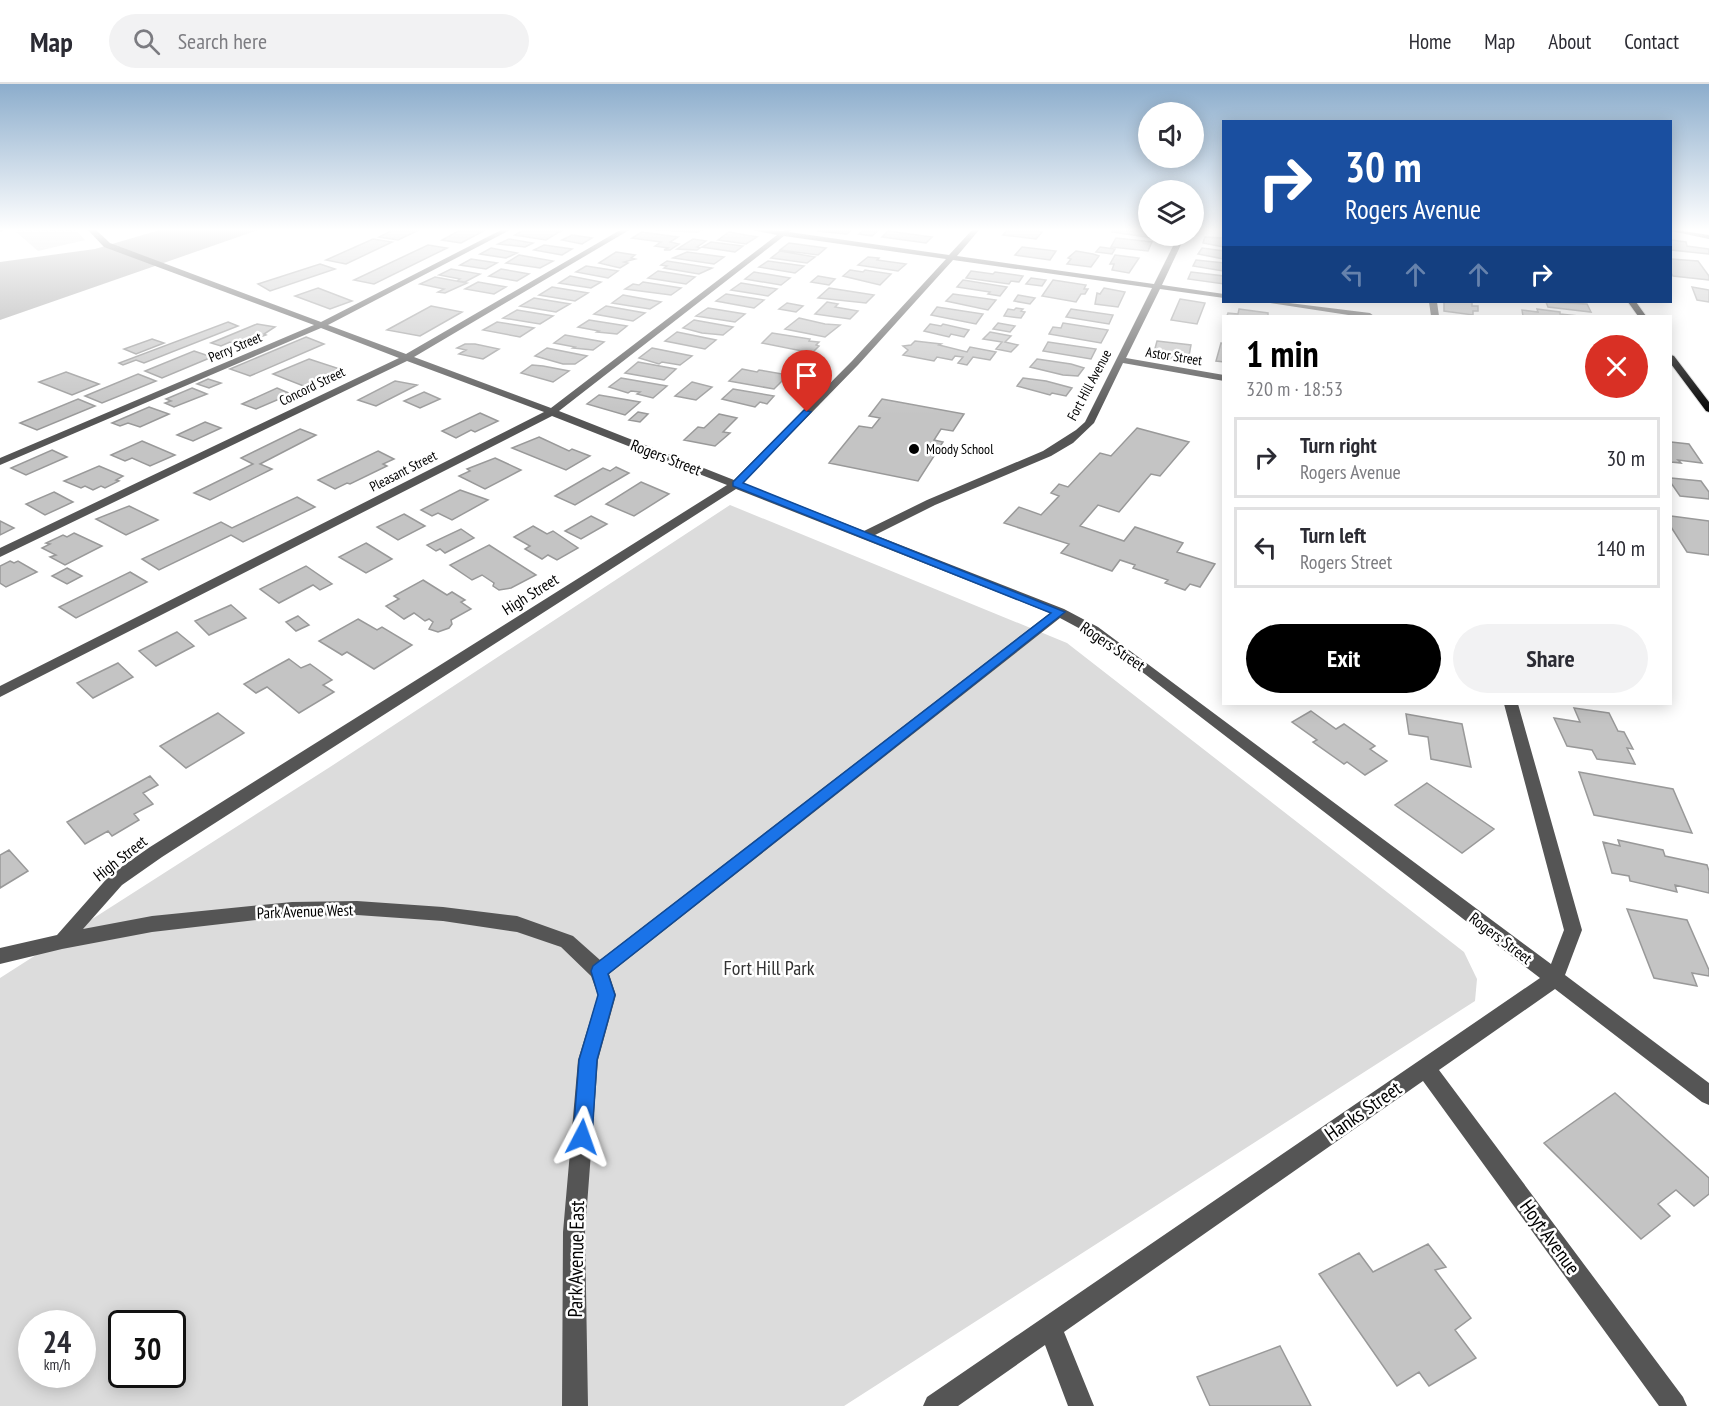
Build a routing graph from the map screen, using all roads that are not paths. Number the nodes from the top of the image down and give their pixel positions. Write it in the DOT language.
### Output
graph roads {
  1 [pos="228,291"];
  2 [pos="389,291"];
  3 [pos="521,291"];
  4 [pos="710,291"];
  5 [pos="920,291"];
  6 [pos="1156,291"];
  7 [pos="1185,291"];
  8 [pos="1222,296"];
  9 [pos="1282,303"];
  10 [pos="1312,305"];
  11 [pos="1365,315"];
  12 [pos="322,325"];
  13 [pos="407,357"];
  14 [pos="1120,360"];
  15 [pos="1672,360"];
  16 [pos="1222,378"];
  17 [pos="1709,409"];
  18 [pos="552,412"];
  19 [pos="0,462"];
  20 [pos="736,484"];
  21 [pos="866,535"];
  22 [pos="0,553"];
  23 [pos="1059,612"];
  24 [pos="0,692"];
  25 [pos="1511,705"];
  26 [pos="62,941"];
  27 [pos="0,956"];
  28 [pos="599,971"];
  29 [pos="1554,979"];
  30 [pos="1426,1068"];
  31 [pos="1709,1095"];
  32 [pos="1050,1327"];
  33 [pos="575,1406"];
  34 [pos="936,1406"];
  35 [pos="1081,1406"];
  36 [pos="1674,1406"];
  1 -- 12 [label="street, Rogers Street"];
  2 -- 12 [label="street, Perry Street"];
  3 -- 13 [label="street, Concord Street"];
  4 -- 18 [label="street, Pleasant Street"];
  5 -- 20 [label="street, High Street"];
  6 -- 14 [label="street, Fort Hill Avenue"];
  7 -- 8 [label="street"];
  9 -- 10 [label="street"];
  10 -- 11 [label="street"];
  12 -- 13 [label="street, Rogers Street"];
  12 -- 19 [label="street, Perry Street"];
  13 -- 18 [label="street, Rogers Street"];
  13 -- 22 [label="street, Concord Street"];
  14 -- 16 [label="street, Astor Street"];
  14 -- 21 [label="street, Fort Hill Avenue"];
  15 -- 17 [label="main road"];
  18 -- 20 [label="street, Rogers Street"];
  18 -- 24 [label="street, Pleasant Street"];
  20 -- 21 [label="street, Rogers Street"];
  20 -- 26 [label="street, High Street"];
  21 -- 23 [label="street, Rogers Street"];
  23 -- 28 [label="street"];
  23 -- 29 [label="street, Rogers Street"];
  25 -- 29 [label="street"];
  26 -- 27 [label="street, Park Avenue West"];
  26 -- 28 [label="street, Park Avenue West"];
  28 -- 33 [label="street, Park Avenue East"];
  29 -- 30 [label="street, Hanks Street"];
  29 -- 31 [label="street, Rogers Street"];
  30 -- 32 [label="street, Hanks Street"];
  30 -- 36 [label="street, Hoyt Avenue"];
  32 -- 34 [label="street, Hanks Street"];
  32 -- 35 [label="street"];
}
